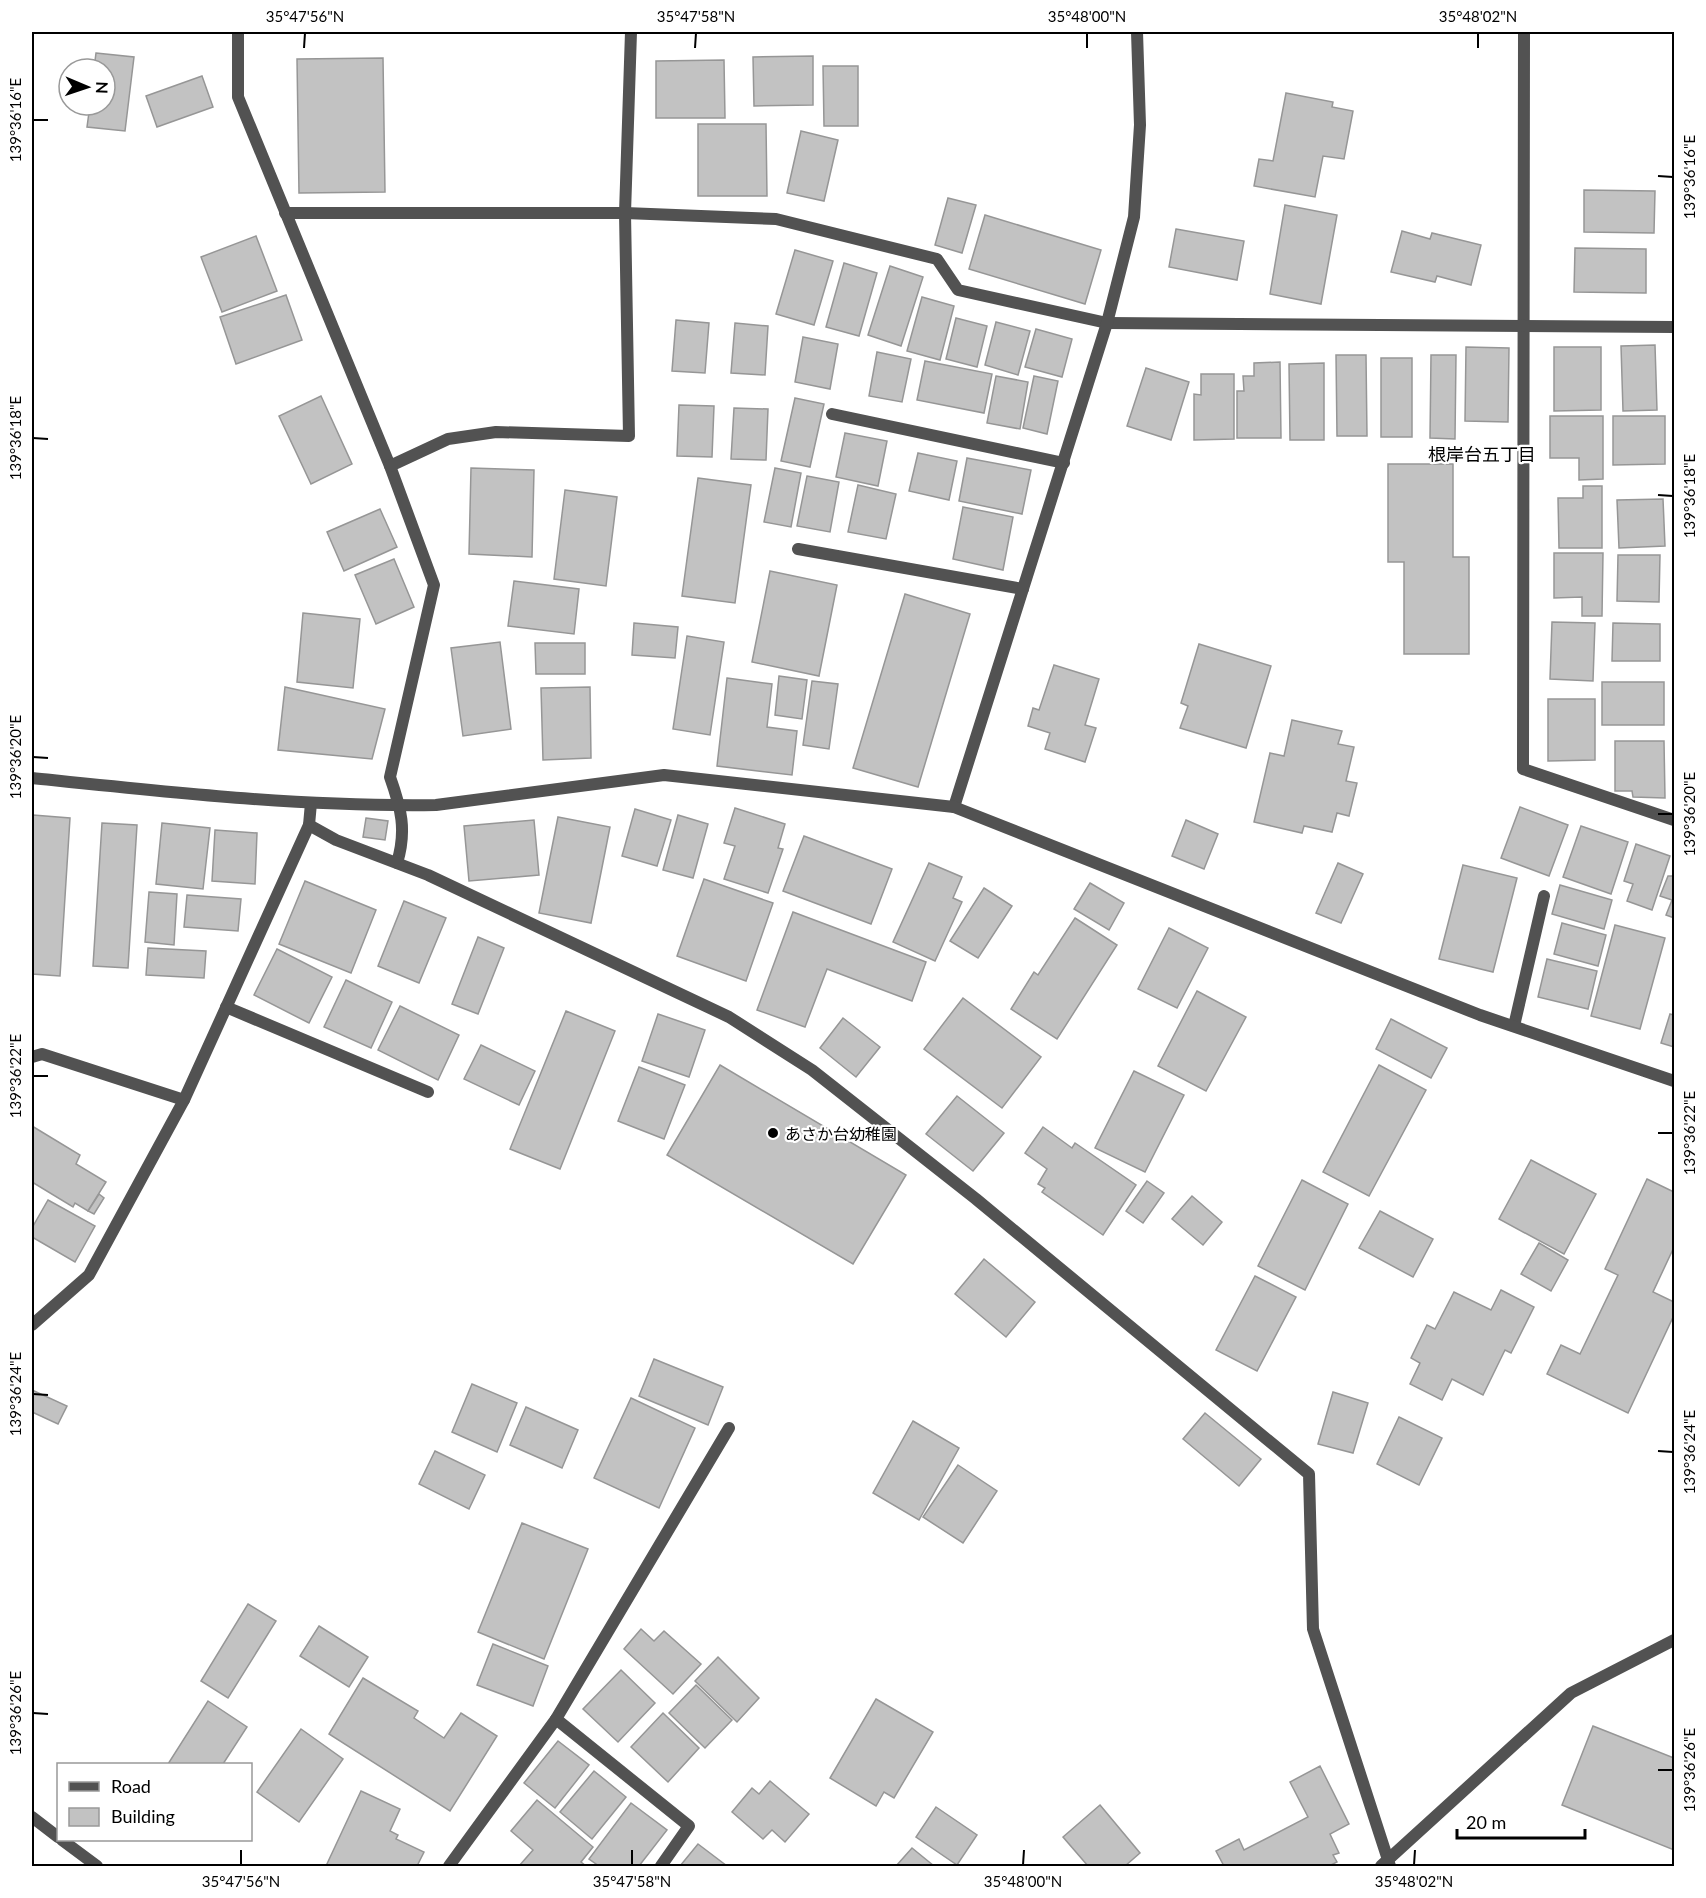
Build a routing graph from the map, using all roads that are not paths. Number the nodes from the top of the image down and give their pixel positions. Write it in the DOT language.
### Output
graph roads {
  1 [pos="238,32"];
  2 [pos="631,32"];
  3 [pos="1137,32"];
  4 [pos="1524,32"];
  5 [pos="285,213"];
  6 [pos="625,213"];
  7 [pos="1107,323"];
  8 [pos="1526,325"];
  9 [pos="1674,327"];
  10 [pos="832,414"];
  11 [pos="1064,463"];
  12 [pos="390,466"];
  13 [pos="798,549"];
  14 [pos="1023,589"];
  15 [pos="32,778"];
  16 [pos="311,802"];
  17 [pos="400,806"];
  18 [pos="954,807"];
  19 [pos="1674,820"];
  20 [pos="309,825"];
  21 [pos="397,863"];
  22 [pos="1544,896"];
  23 [pos="226,1007"];
  24 [pos="1514,1026"];
  25 [pos="32,1057"];
  26 [pos="1674,1081"];
  27 [pos="428,1092"];
  28 [pos="184,1100"];
  29 [pos="32,1325"];
  30 [pos="729,1428"];
  31 [pos="1674,1640"];
  32 [pos="556,1719"];
  33 [pos="32,1817"];
  34 [pos="57,1836"];
  35 [pos="64,1841"];
  36 [pos="1386,1865"];
  37 [pos="97,1866"];
  38 [pos="449,1866"];
  39 [pos="661,1866"];
  1 -- 5 [label="street"];
  2 -- 6 [label="street"];
  3 -- 7 [label="street"];
  4 -- 8 [label="street"];
  5 -- 6 [label="street"];
  5 -- 12 [label="street"];
  6 -- 7 [label="street"];
  6 -- 12 [label="street"];
  7 -- 8 [label="street"];
  7 -- 11 [label="street"];
  8 -- 9 [label="street"];
  8 -- 19 [label="street"];
  10 -- 11 [label="street"];
  11 -- 14 [label="street"];
  12 -- 17 [label="street"];
  13 -- 14 [label="street"];
  14 -- 18 [label="street"];
  15 -- 16 [label="street"];
  16 -- 17 [label="street"];
  16 -- 20 [label="street"];
  17 -- 18 [label="street"];
  17 -- 21 [label="street"];
  18 -- 24 [label="street"];
  20 -- 21 [label="street"];
  20 -- 23 [label="street"];
  21 -- 36 [label="street"];
  22 -- 24 [label="street"];
  23 -- 27 [label="street"];
  23 -- 28 [label="street"];
  24 -- 26 [label="street"];
  25 -- 28 [label="street"];
  28 -- 29 [label="street"];
  30 -- 32 [label="street"];
  31 -- 36 [label="street"];
  32 -- 38 [label="street"];
  32 -- 39 [label="street"];
  33 -- 34 [label="street"];
  35 -- 37 [label="street"];
}
